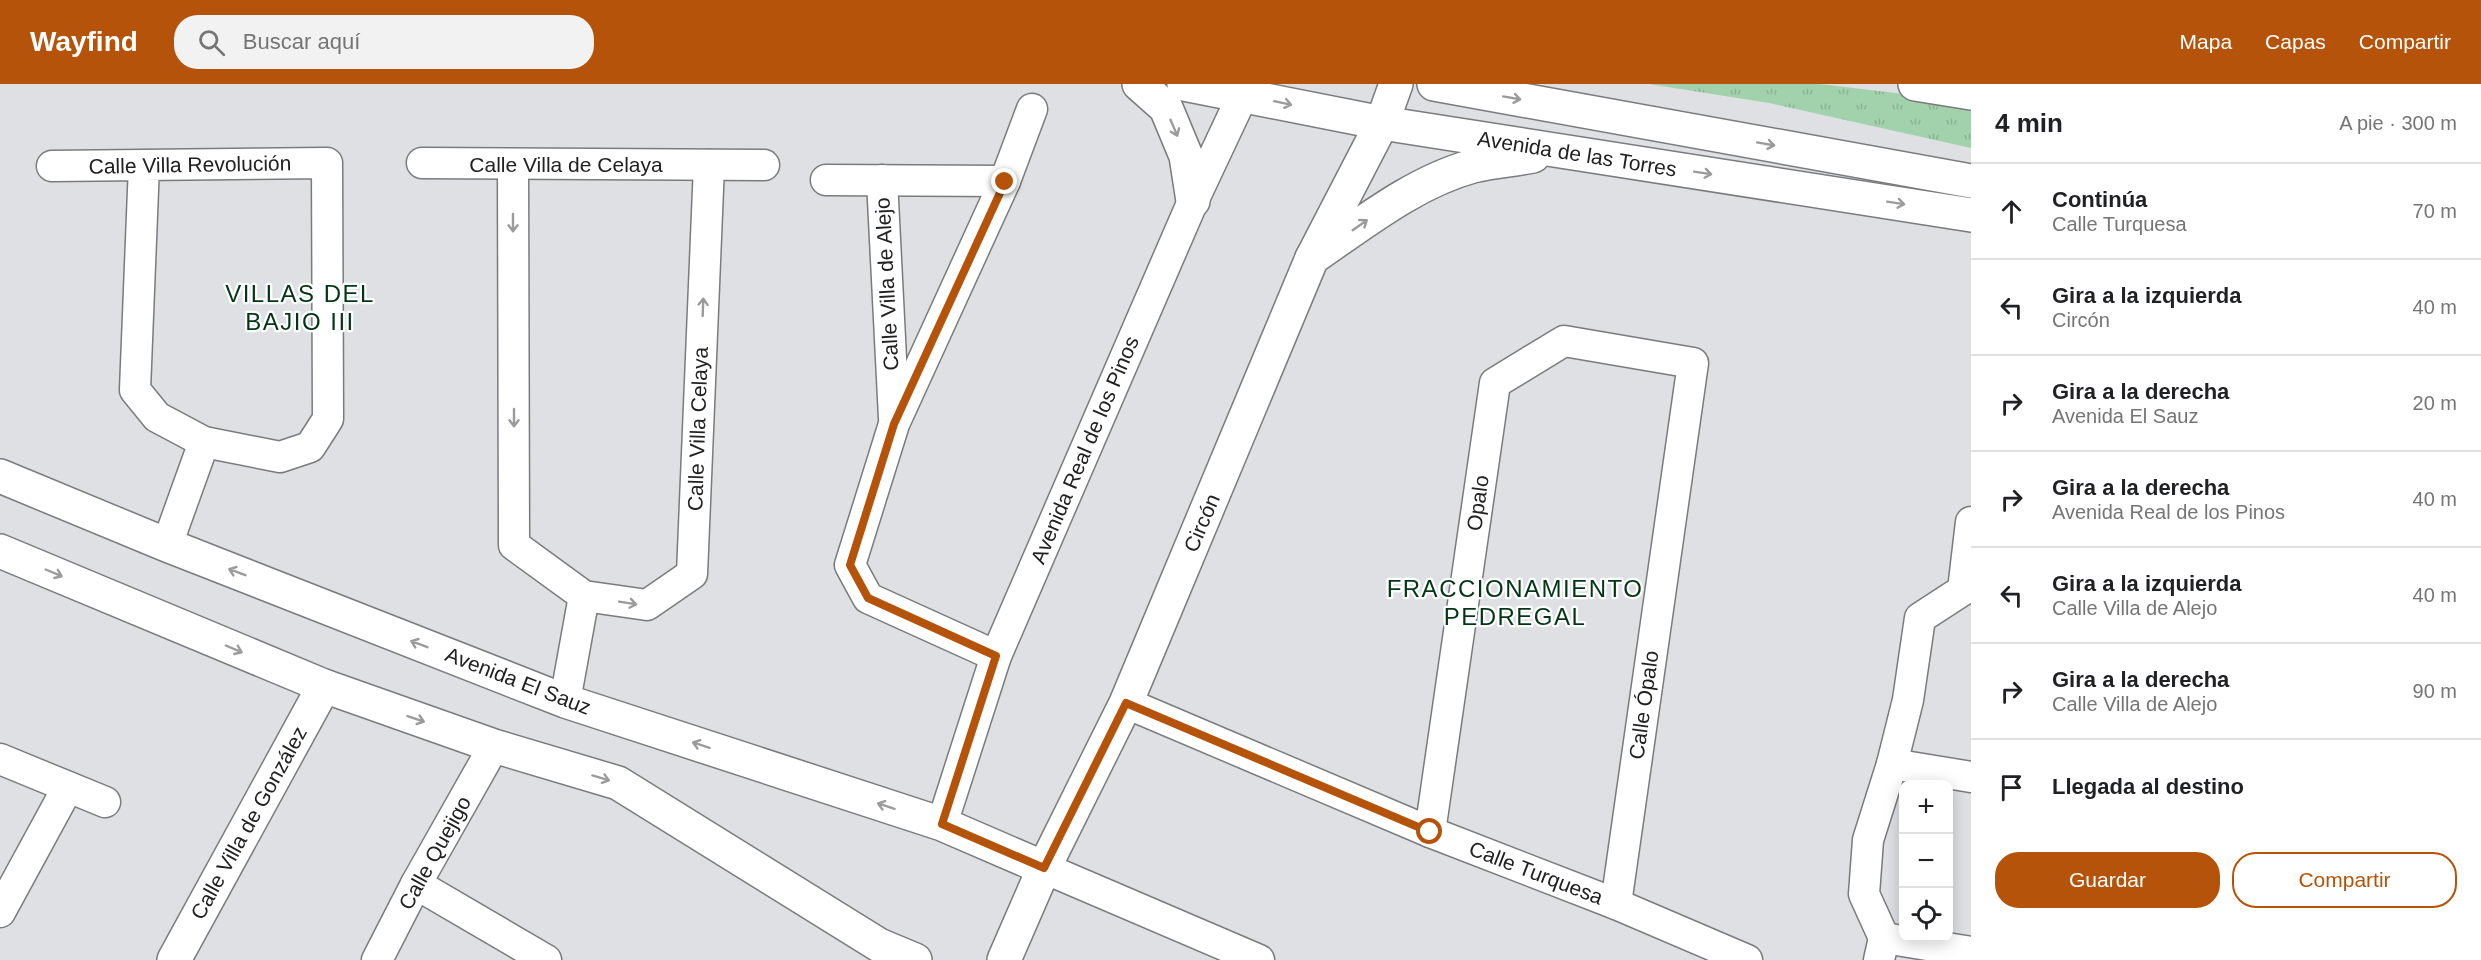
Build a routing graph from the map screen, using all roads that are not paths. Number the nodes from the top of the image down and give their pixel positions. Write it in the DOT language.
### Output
graph roads {
  1 [pos="1138,84"];
  2 [pos="1184,84"];
  3 [pos="1396,84"];
  4 [pos="1434,84"];
  5 [pos="1915,84"];
  6 [pos="1246,89"];
  7 [pos="1971,93"];
  8 [pos="1032,109"];
  9 [pos="1382,123"];
  10 [pos="1562,152"];
  11 [pos="422,164"];
  12 [pos="513,164"];
  13 [pos="144,165"];
  14 [pos="709,165"];
  15 [pos="764,165"];
  16 [pos="52,166"];
  17 [pos="826,180"];
  18 [pos="882,180"];
  19 [pos="1971,181"];
  20 [pos="1005,182"];
  21 [pos="1193,201"];
  22 [pos="1971,215"];
  23 [pos="1312,258"];
  24 [pos="1693,363"];
  25 [pos="894,424"];
  26 [pos="204,442"];
  27 [pos="0,476"];
  28 [pos="1971,522"];
  29 [pos="167,545"];
  30 [pos="0,551"];
  31 [pos="1967,591"];
  32 [pos="584,596"];
  33 [pos="996,656"];
  34 [pos="324,686"];
  35 [pos="565,701"];
  36 [pos="1126,703"];
  37 [pos="494,746"];
  38 [pos="0,759"];
  39 [pos="1892,764"];
  40 [pos="1971,777"];
  41 [pos="68,787"];
  42 [pos="105,802"];
  43 [pos="942,824"];
  44 [pos="1430,832"];
  45 [pos="1044,868"];
  46 [pos="416,884"];
  47 [pos="1616,904"];
  48 [pos="0,912"];
  49 [pos="1882,949"];
  50 [pos="876,952"];
  51 [pos="1971,952"];
  52 [pos="174,960"];
  53 [pos="377,960"];
  54 [pos="546,960"];
  55 [pos="915,960"];
  56 [pos="1004,960"];
  57 [pos="1259,960"];
  58 [pos="1747,960"];
  1 -- 21 [label="main road, one-way"];
  2 -- 6 [label="main road, Avenida de las Torres"];
  3 -- 9 [label="main road, Circón"];
  4 -- 19 [label="main road, Avenida de las Torres, one-way"];
  5 -- 7 [label="main road"];
  6 -- 9 [label="main road, Avenida de las Torres, one-way"];
  6 -- 21 [label="street, Avenida Real de los Pinos"];
  8 -- 20 [label="street, Calle Villa de Alejo"];
  9 -- 10 [label="main road, Avenida de las Torres"];
  9 -- 23 [label="main road, Circón"];
  10 -- 22 [label="main road, Avenida de las Torres, one-way"];
  23 -- 10 [label="main road, one-way"];
  11 -- 12 [label="street, Calle Villa de Celaya"];
  12 -- 14 [label="street, Calle Villa de Celaya"];
  12 -- 32 [label="street, Calle Villa Celaya, one-way"];
  13 -- 16 [label="street, Calle Villa Revolución"];
  13 -- 26 [label="street"];
  13 -- 26 [label="street, Calle Villa Revolución"];
  14 -- 15 [label="street, Calle Villa de Celaya"];
  32 -- 14 [label="street, Calle Villa Celaya, one-way"];
  17 -- 18 [label="street, Calle Villa de Alejo"];
  18 -- 20 [label="street, Calle Villa de Alejo"];
  18 -- 25 [label="street, Calle Villa de Alejo"];
  20 -- 25 [label="street, Calle Villa de Alejo"];
  21 -- 33 [label="street, Avenida Real de los Pinos"];
  23 -- 36 [label="main road, Circón"];
  24 -- 44 [label="street, Opalo"];
  24 -- 47 [label="street, Calle Ópalo"];
  25 -- 33 [label="street, Calle Villa de Alejo"];
  26 -- 29 [label="street"];
  27 -- 29 [label="main road, Avenida El Sauz"];
  28 -- 31 [label="street"];
  35 -- 29 [label="main road, Avenida El Sauz, one-way"];
  30 -- 34 [label="main road, one-way"];
  31 -- 39 [label="street"];
  32 -- 35 [label="street"];
  33 -- 43 [label="street, Avenida Real de los Pinos"];
  34 -- 37 [label="main road, one-way"];
  34 -- 52 [label="main road, Calle Villa de González"];
  43 -- 35 [label="main road, Avenida El Sauz, one-way"];
  36 -- 44 [label="street, Calle Turquesa"];
  36 -- 45 [label="main road, Circón"];
  37 -- 46 [label="street, Calle Quejigo"];
  37 -- 50 [label="main road, one-way"];
  38 -- 41 [label="street"];
  39 -- 40 [label="street"];
  39 -- 49 [label="street"];
  41 -- 42 [label="street"];
  41 -- 48 [label="street"];
  43 -- 45 [label="main road, Avenida El Sauz"];
  44 -- 47 [label="street, Calle Turquesa"];
  45 -- 56 [label="main road, Circón"];
  45 -- 57 [label="street"];
  46 -- 53 [label="street, Calle Quejigo"];
  46 -- 54 [label="street"];
  47 -- 58 [label="street, Calle Turquesa"];
  49 -- 51 [label="street"];
  50 -- 55 [label="main road"];
}
